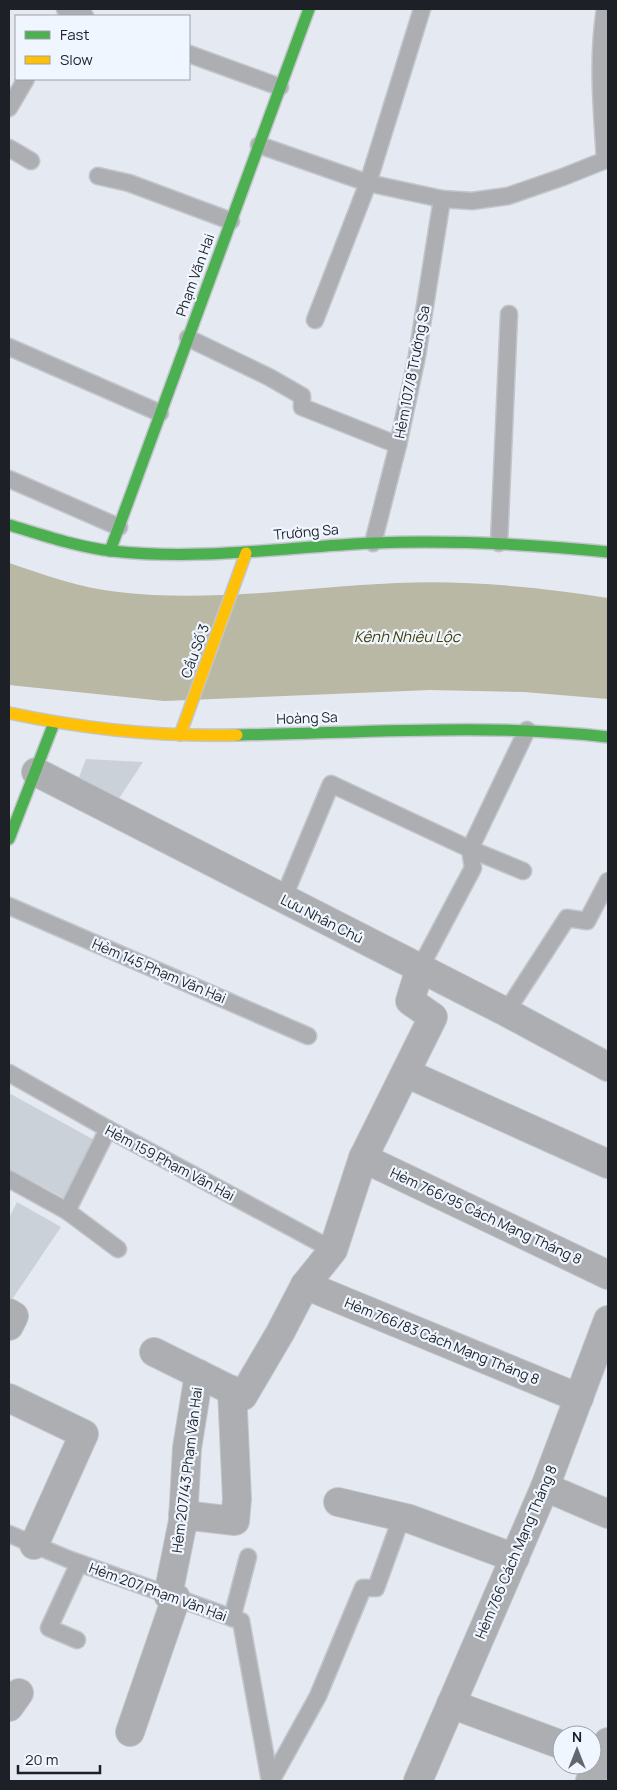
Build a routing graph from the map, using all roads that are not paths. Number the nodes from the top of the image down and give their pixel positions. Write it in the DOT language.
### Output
graph roads {
  1 [pos="65,9"];
  2 [pos="309,9"];
  3 [pos="422,9"];
  4 [pos="605,9"];
  5 [pos="82,15"];
  6 [pos="190,54"];
  7 [pos="25,80"];
  8 [pos="280,87"];
  9 [pos="10,105"];
  10 [pos="259,145"];
  11 [pos="9,148"];
  12 [pos="606,160"];
  13 [pos="31,161"];
  14 [pos="98,176"];
  15 [pos="368,183"];
  16 [pos="442,199"];
  17 [pos="231,221"];
  18 [pos="509,314"];
  19 [pos="315,320"];
  20 [pos="188,338"];
  21 [pos="9,347"];
  22 [pos="160,413"];
  23 [pos="398,444"];
  24 [pos="9,479"];
  25 [pos="9,525"];
  26 [pos="119,527"];
  27 [pos="372,543"];
  28 [pos="499,543"];
  29 [pos="110,551"];
  30 [pos="608,552"];
  31 [pos="246,553"];
  32 [pos="9,713"];
  33 [pos="54,723"];
  34 [pos="527,730"];
  35 [pos="180,735"];
  36 [pos="608,736"];
  37 [pos="36,772"];
  38 [pos="12,824"];
  39 [pos="470,849"];
  40 [pos="523,872"];
  41 [pos="608,881"];
  42 [pos="283,899"];
  43 [pos="9,906"];
  44 [pos="420,968"];
  45 [pos="506,1012"];
  46 [pos="308,1036"];
  47 [pos="608,1067"];
  48 [pos="9,1073"];
  49 [pos="406,1073"];
  50 [pos="108,1129"];
  51 [pos="363,1158"];
  52 [pos="608,1164"];
  53 [pos="9,1179"];
  54 [pos="67,1211"];
  55 [pos="118,1249"];
  56 [pos="333,1250"];
  57 [pos="608,1275"];
  58 [pos="305,1285"];
  59 [pos="608,1320"];
  60 [pos="154,1352"];
  61 [pos="199,1374"];
  62 [pos="232,1390"];
  63 [pos="9,1398"];
  64 [pos="579,1398"];
  65 [pos="545,1487"];
  66 [pos="338,1502"];
  67 [pos="608,1514"];
  68 [pos="183,1516"];
  69 [pos="402,1516"];
  70 [pos="9,1534"];
  71 [pos="34,1545"];
  72 [pos="248,1558"];
  73 [pos="515,1558"];
  74 [pos="79,1563"];
  75 [pos="172,1596"];
  76 [pos="232,1618"];
  77 [pos="77,1640"];
  78 [pos="451,1704"];
  79 [pos="130,1732"];
  80 [pos="552,1741"];
  81 [pos="271,1781"];
  82 [pos="418,1781"];
  1 -- 5 [label="lane"];
  2 -- 8 [label="street, Phạm Văn Hai"];
  3 -- 15 [label="lane"];
  4 -- 12 [label="lane"];
  6 -- 8 [label="lane"];
  7 -- 9 [label="lane"];
  8 -- 10 [label="street, Phạm Văn Hai"];
  10 -- 15 [label="lane"];
  10 -- 17 [label="street, Phạm Văn Hai"];
  11 -- 13 [label="lane"];
  12 -- 16 [label="lane"];
  14 -- 17 [label="lane"];
  15 -- 16 [label="lane"];
  15 -- 19 [label="lane"];
  16 -- 23 [label="lane, Hẻm 107/8 Trường Sa"];
  17 -- 20 [label="street, Phạm Văn Hai"];
  18 -- 28 [label="lane"];
  20 -- 22 [label="street, Phạm Văn Hai"];
  20 -- 23 [label="lane"];
  21 -- 22 [label="lane"];
  22 -- 26 [label="street, Phạm Văn Hai"];
  23 -- 27 [label="lane, Hẻm 107/8 Trường Sa"];
  24 -- 26 [label="lane"];
  25 -- 29 [label="street, Trường Sa"];
  26 -- 29 [label="street, Phạm Văn Hai"];
  27 -- 28 [label="street, Trường Sa"];
  27 -- 31 [label="street, Trường Sa"];
  28 -- 30 [label="street, Trường Sa"];
  29 -- 31 [label="street, Trường Sa"];
  31 -- 35 [label="street, Cầu Số 3"];
  32 -- 33 [label="street, Hoàng Sa"];
  33 -- 35 [label="street, Hoàng Sa"];
  33 -- 37 [label="street"];
  34 -- 35 [label="street, Hoàng Sa"];
  34 -- 36 [label="street, Hoàng Sa"];
  34 -- 39 [label="lane"];
  37 -- 38 [label="street"];
  37 -- 42 [label="street, Lưu Nhân Chú"];
  39 -- 40 [label="lane"];
  39 -- 42 [label="lane"];
  39 -- 44 [label="lane"];
  41 -- 45 [label="lane"];
  42 -- 44 [label="street, Lưu Nhân Chú"];
  43 -- 46 [label="lane, Hẻm 145 Phạm Văn Hai"];
  44 -- 45 [label="street, Lưu Nhân Chú"];
  44 -- 49 [label="street"];
  45 -- 47 [label="street, Lưu Nhân Chú"];
  48 -- 50 [label="lane, Hẻm 159 Phạm Văn Hai"];
  49 -- 51 [label="street"];
  49 -- 52 [label="street"];
  50 -- 54 [label="lane"];
  50 -- 56 [label="lane, Hẻm 159 Phạm Văn Hai"];
  51 -- 56 [label="street"];
  51 -- 57 [label="street, Hẻm 766/95 Cách Mạng Tháng 8"];
  53 -- 54 [label="lane"];
  54 -- 55 [label="lane"];
  56 -- 58 [label="street"];
  58 -- 62 [label="street"];
  58 -- 64 [label="street, Hẻm 766/83 Cách Mạng Tháng 8"];
  59 -- 64 [label="street, Hẻm 766 Cách Mạng Tháng 8"];
  60 -- 61 [label="street"];
  61 -- 62 [label="street"];
  61 -- 68 [label="street, Hẻm 207/43 Phạm Văn Hai"];
  62 -- 68 [label="street"];
  63 -- 71 [label="street"];
  64 -- 65 [label="street, Hẻm 766 Cách Mạng Tháng 8"];
  65 -- 67 [label="street"];
  65 -- 73 [label="street, Hẻm 766 Cách Mạng Tháng 8"];
  66 -- 69 [label="street"];
  68 -- 75 [label="street, Hẻm 207/43 Phạm Văn Hai"];
  69 -- 73 [label="street"];
  69 -- 81 [label="lane"];
  70 -- 71 [label="lane, Hẻm 207 Phạm Văn Hai"];
  71 -- 74 [label="lane, Hẻm 207 Phạm Văn Hai"];
  72 -- 76 [label="lane"];
  73 -- 78 [label="street, Hẻm 766 Cách Mạng Tháng 8"];
  74 -- 75 [label="lane, Hẻm 207 Phạm Văn Hai"];
  74 -- 77 [label="lane"];
  75 -- 76 [label="lane, Hẻm 207 Phạm Văn Hai"];
  75 -- 79 [label="street, Hẻm 207/43 Phạm Văn Hai"];
  76 -- 81 [label="lane, Hẻm 207 Phạm Văn Hai"];
  78 -- 80 [label="street"];
  78 -- 82 [label="street, Hẻm 766 Cách Mạng Tháng 8"];
}
